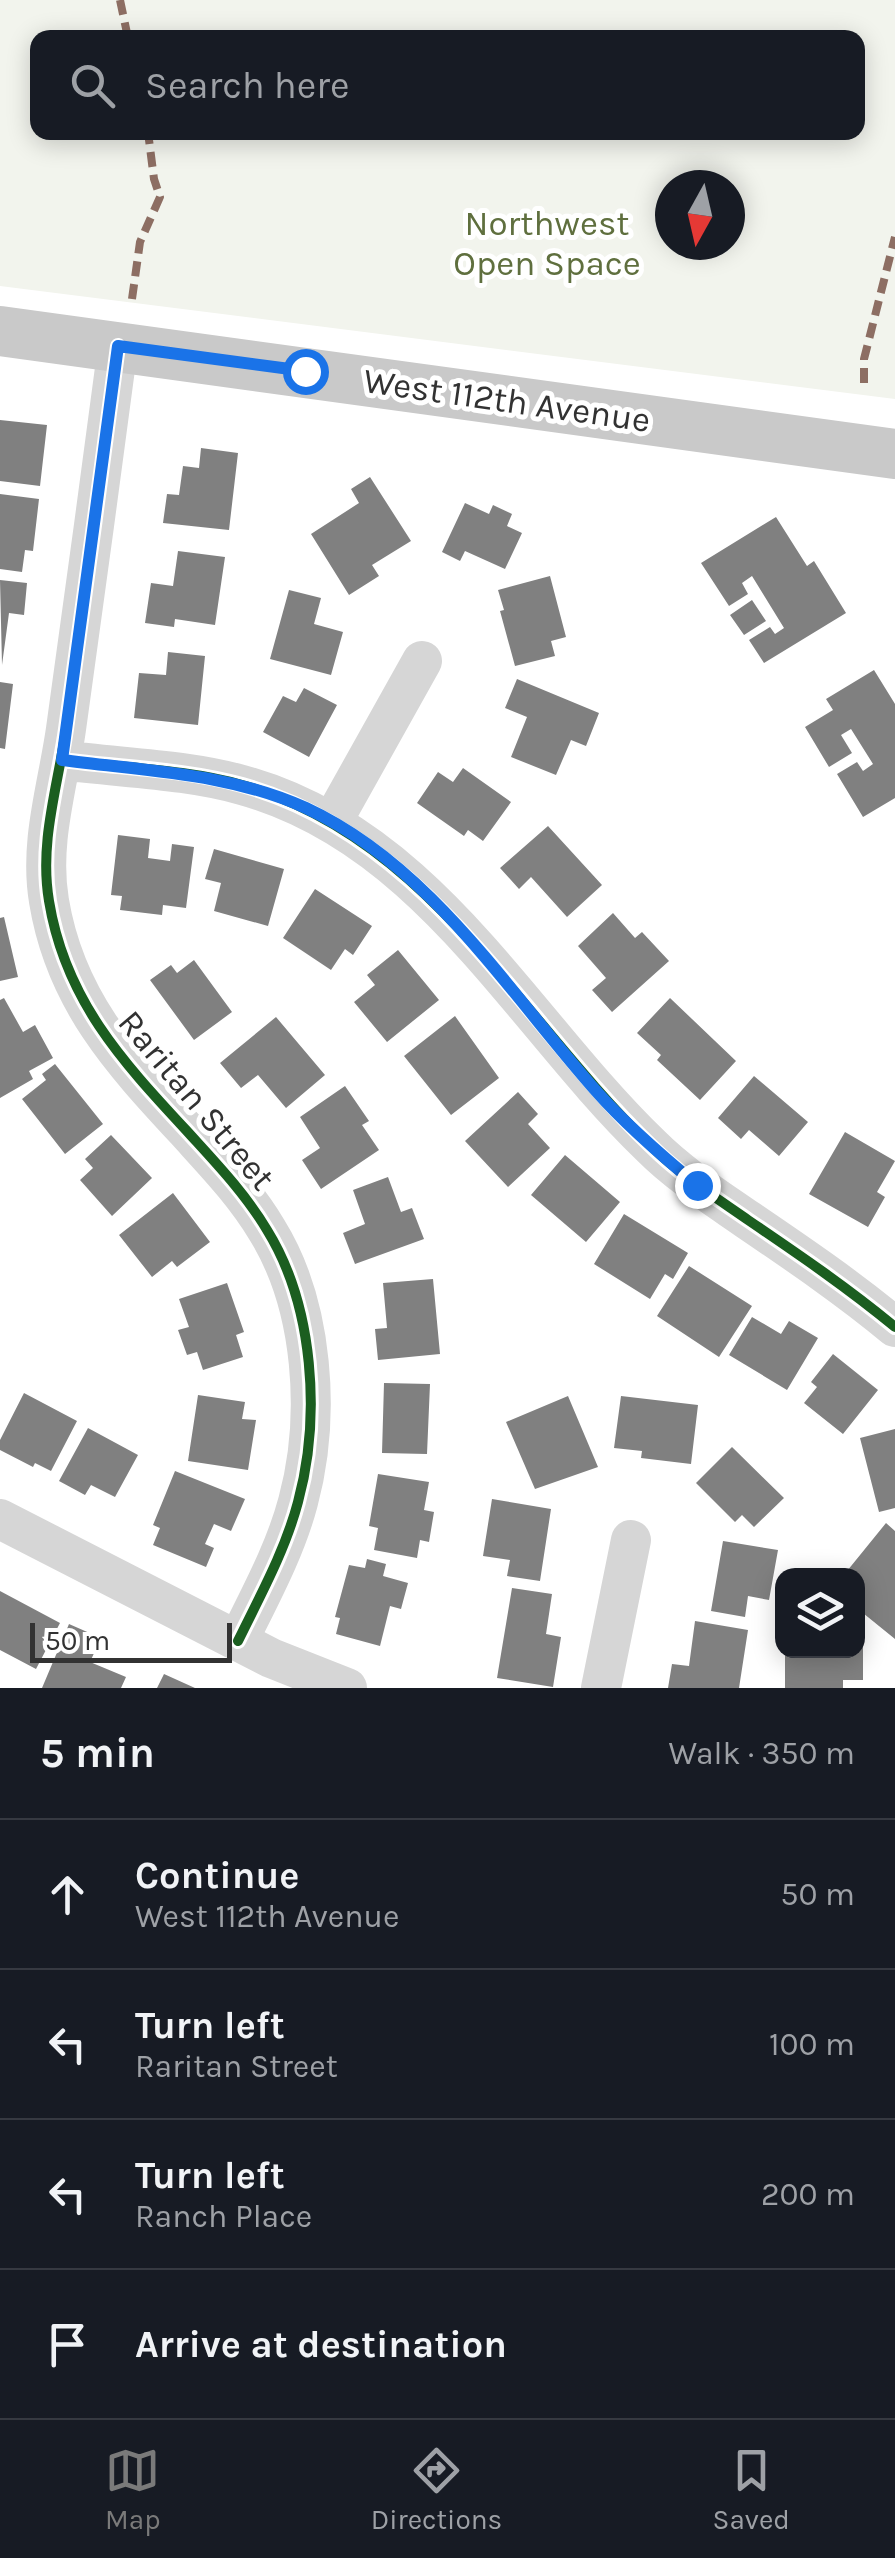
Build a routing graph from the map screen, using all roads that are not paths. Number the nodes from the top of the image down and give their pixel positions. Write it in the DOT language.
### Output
graph roads {
  1 [pos="0,331"];
  2 [pos="118,346"];
  3 [pos="895,454"];
  4 [pos="422,661"];
  5 [pos="62,760"];
  6 [pos="332,822"];
  7 [pos="895,1327"];
  8 [pos="0,1519"];
  9 [pos="631,1540"];
  10 [pos="238,1641"];
  11 [pos="347,1688"];
  12 [pos="602,1688"];
  1 -- 2 [label="main road, West 112th Avenue"];
  2 -- 3 [label="main road, West 112th Avenue"];
  2 -- 5 [label="street, Raritan Street"];
  4 -- 6 [label="street"];
  5 -- 6 [label="street"];
  5 -- 10 [label="street, Raritan Street"];
  6 -- 7 [label="street"];
  8 -- 10 [label="street"];
  9 -- 12 [label="street"];
  10 -- 11 [label="street"];
}
